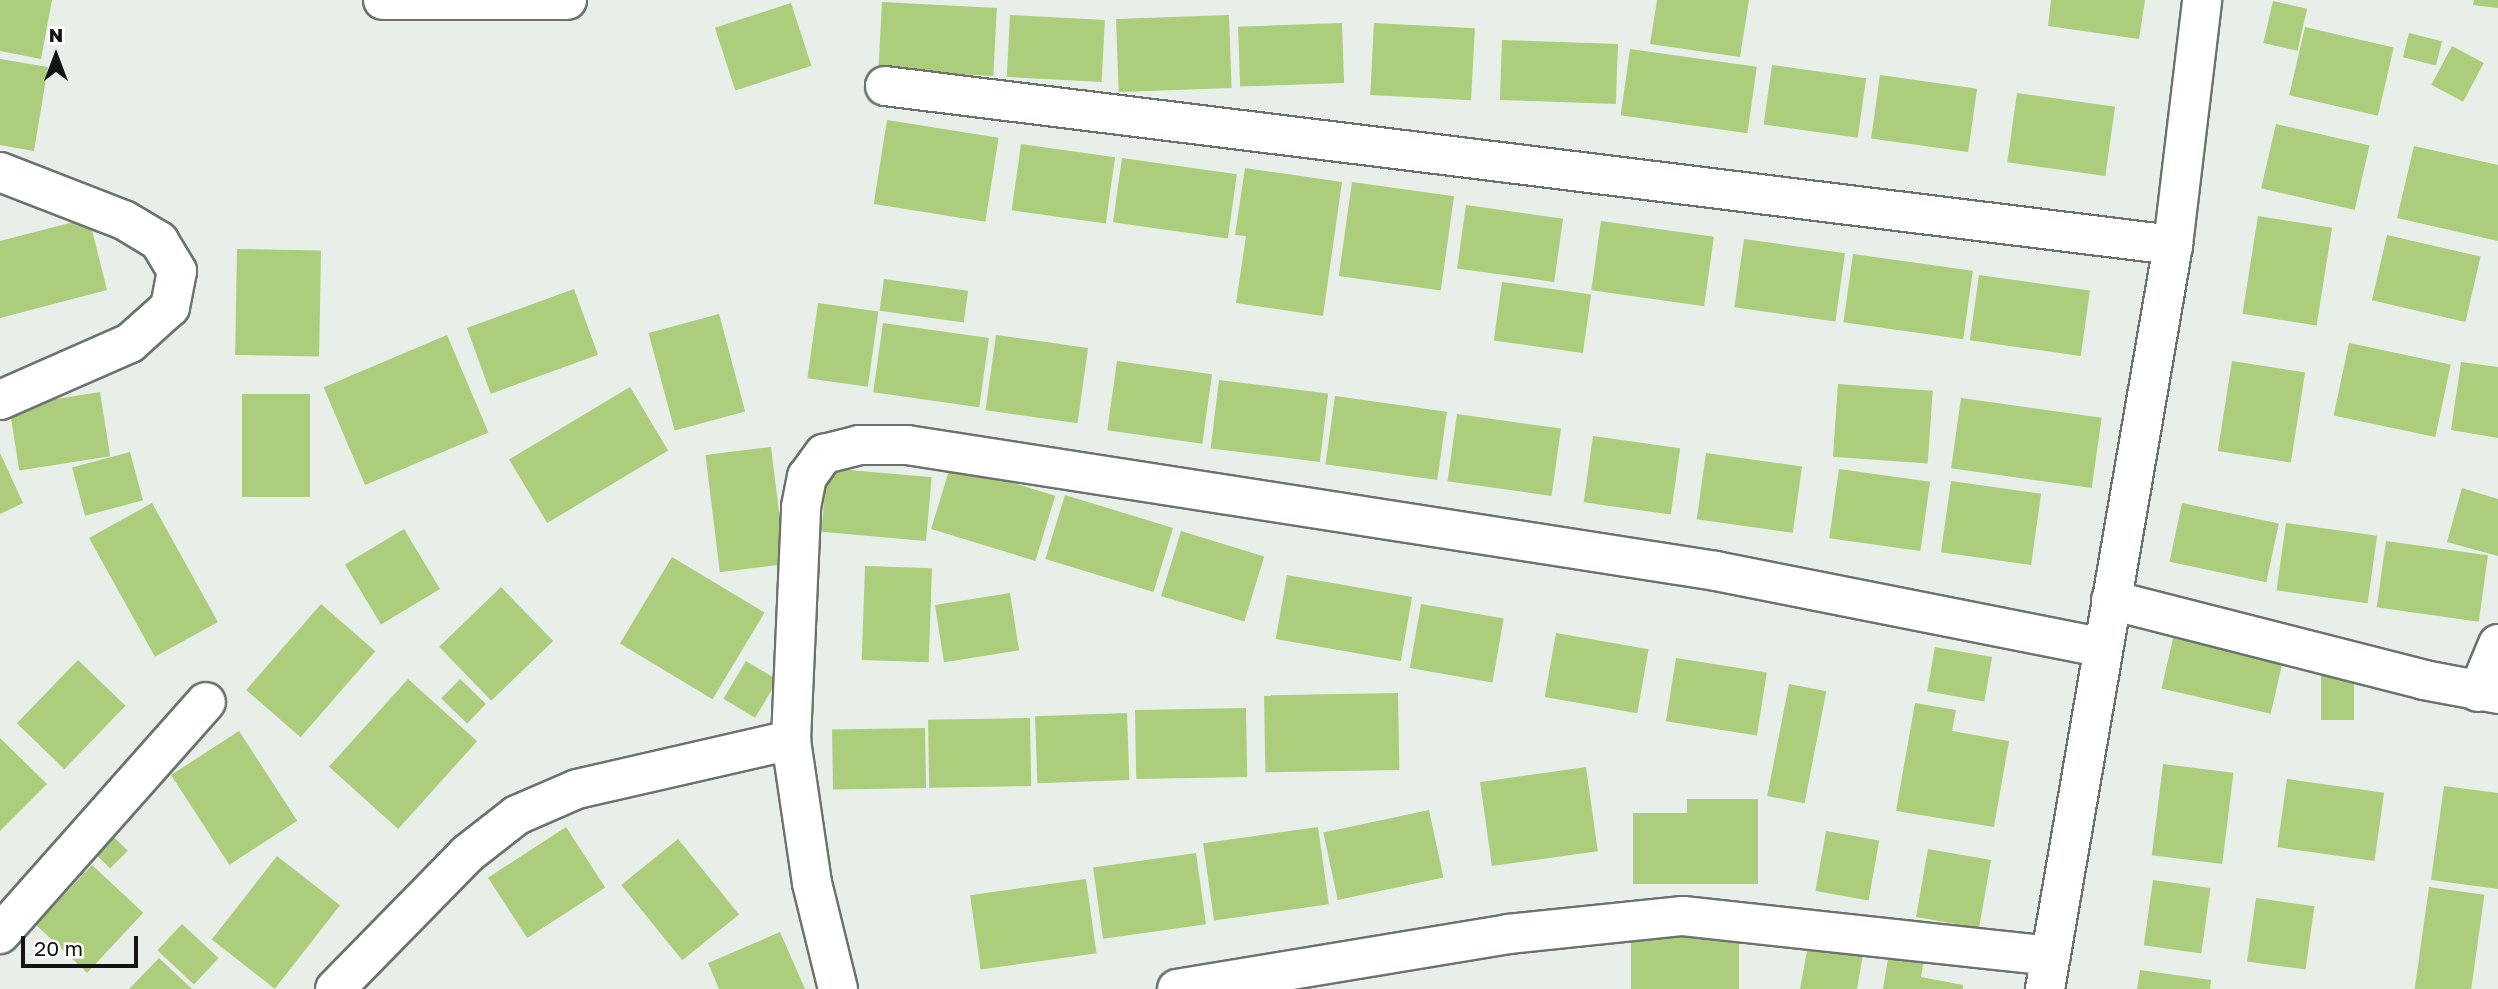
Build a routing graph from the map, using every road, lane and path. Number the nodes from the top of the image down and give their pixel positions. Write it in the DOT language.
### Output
graph roads {
  1 [pos="383,0"];
  2 [pos="567,0"];
  3 [pos="2202,0"];
  4 [pos="885,86"];
  5 [pos="0,172"];
  6 [pos="2173,245"];
  7 [pos="0,400"];
  8 [pos="2110,600"];
  9 [pos="2498,644"];
  10 [pos="2101,647"];
  11 [pos="2488,693"];
  12 [pos="206,702"];
  13 [pos="791,740"];
  14 [pos="0,934"];
  15 [pos="2048,972"];
  16 [pos="335,989"];
  17 [pos="838,989"];
  18 [pos="1177,989"];
  1 -- 2 [label="street"];
  3 -- 6 [label="street"];
  4 -- 6 [label="street"];
  5 -- 7 [label="street"];
  6 -- 8 [label="street"];
  8 -- 10 [label="street"];
  8 -- 11 [label="street"];
  9 -- 11 [label="street"];
  10 -- 13 [label="street"];
  10 -- 15 [label="street"];
  12 -- 14 [label="street"];
  13 -- 16 [label="street"];
  13 -- 17 [label="street"];
  15 -- 18 [label="street"];
}
